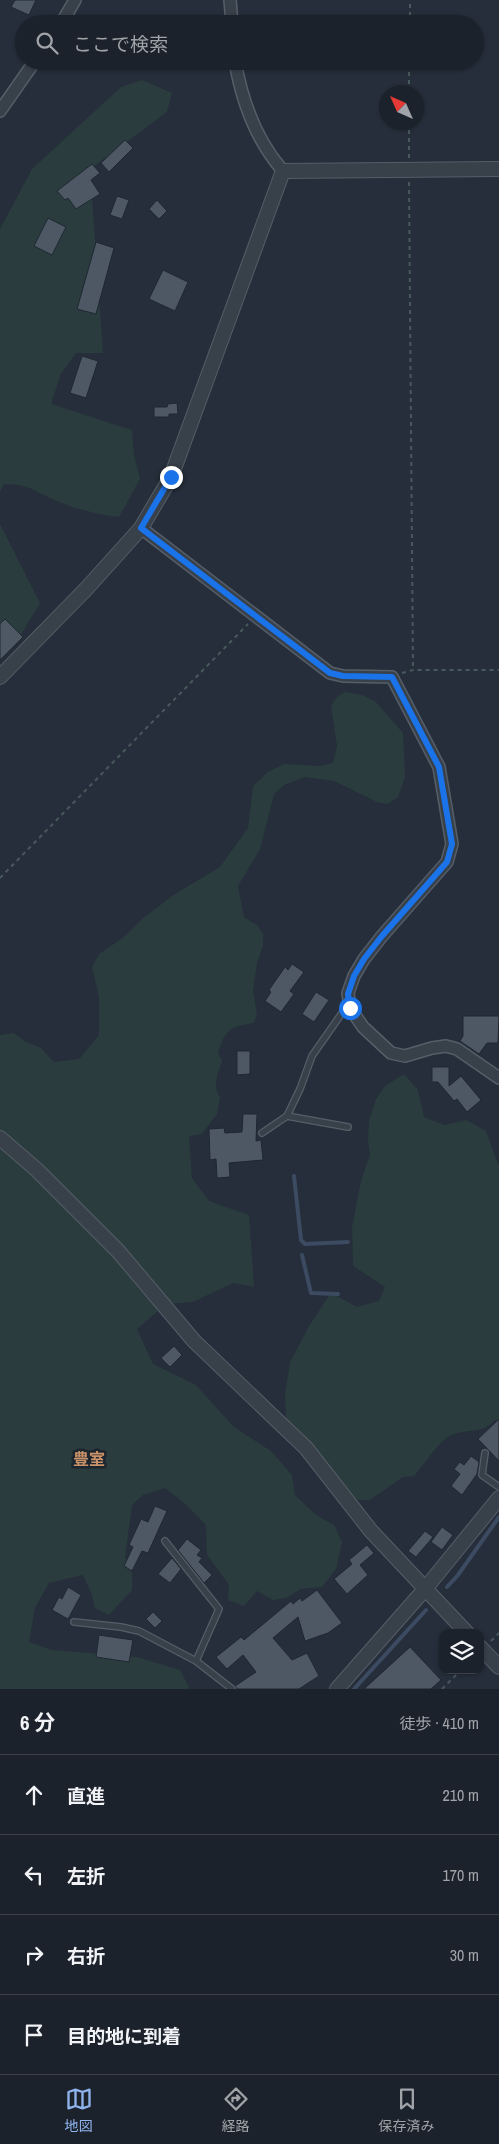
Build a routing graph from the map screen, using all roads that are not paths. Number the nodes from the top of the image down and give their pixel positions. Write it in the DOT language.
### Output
graph roads {
  1 [pos="75,0"];
  2 [pos="230,0"];
  3 [pos="66,15"];
  4 [pos="231,15"];
  5 [pos="29,70"];
  6 [pos="237,70"];
  7 [pos="0,111"];
  8 [pos="499,169"];
  9 [pos="283,171"];
  10 [pos="141,528"];
  11 [pos="0,677"];
  12 [pos="350,1008"];
  13 [pos="499,1078"];
  14 [pos="287,1116"];
  15 [pos="348,1127"];
  16 [pos="262,1134"];
  17 [pos="0,1138"];
  18 [pos="485,1453"];
  19 [pos="499,1487"];
  20 [pos="499,1498"];
  21 [pos="165,1541"];
  22 [pos="425,1589"];
  23 [pos="74,1622"];
  24 [pos="463,1629"];
  25 [pos="484,1651"];
  26 [pos="196,1662"];
  27 [pos="499,1666"];
  28 [pos="232,1689"];
  29 [pos="337,1689"];
  1 -- 3 [label="street"];
  2 -- 4 [label="street"];
  5 -- 7 [label="street"];
  6 -- 9 [label="street"];
  8 -- 9 [label="street"];
  9 -- 10 [label="street"];
  10 -- 11 [label="street"];
  10 -- 12 [label="street"];
  12 -- 13 [label="street"];
  12 -- 14 [label="lane"];
  14 -- 15 [label="lane"];
  14 -- 16 [label="lane"];
  17 -- 22 [label="street"];
  18 -- 19 [label="lane"];
  20 -- 22 [label="street"];
  21 -- 26 [label="lane"];
  22 -- 24 [label="street"];
  22 -- 29 [label="street"];
  23 -- 26 [label="lane"];
  25 -- 27 [label="street"];
  26 -- 28 [label="lane"];
}
